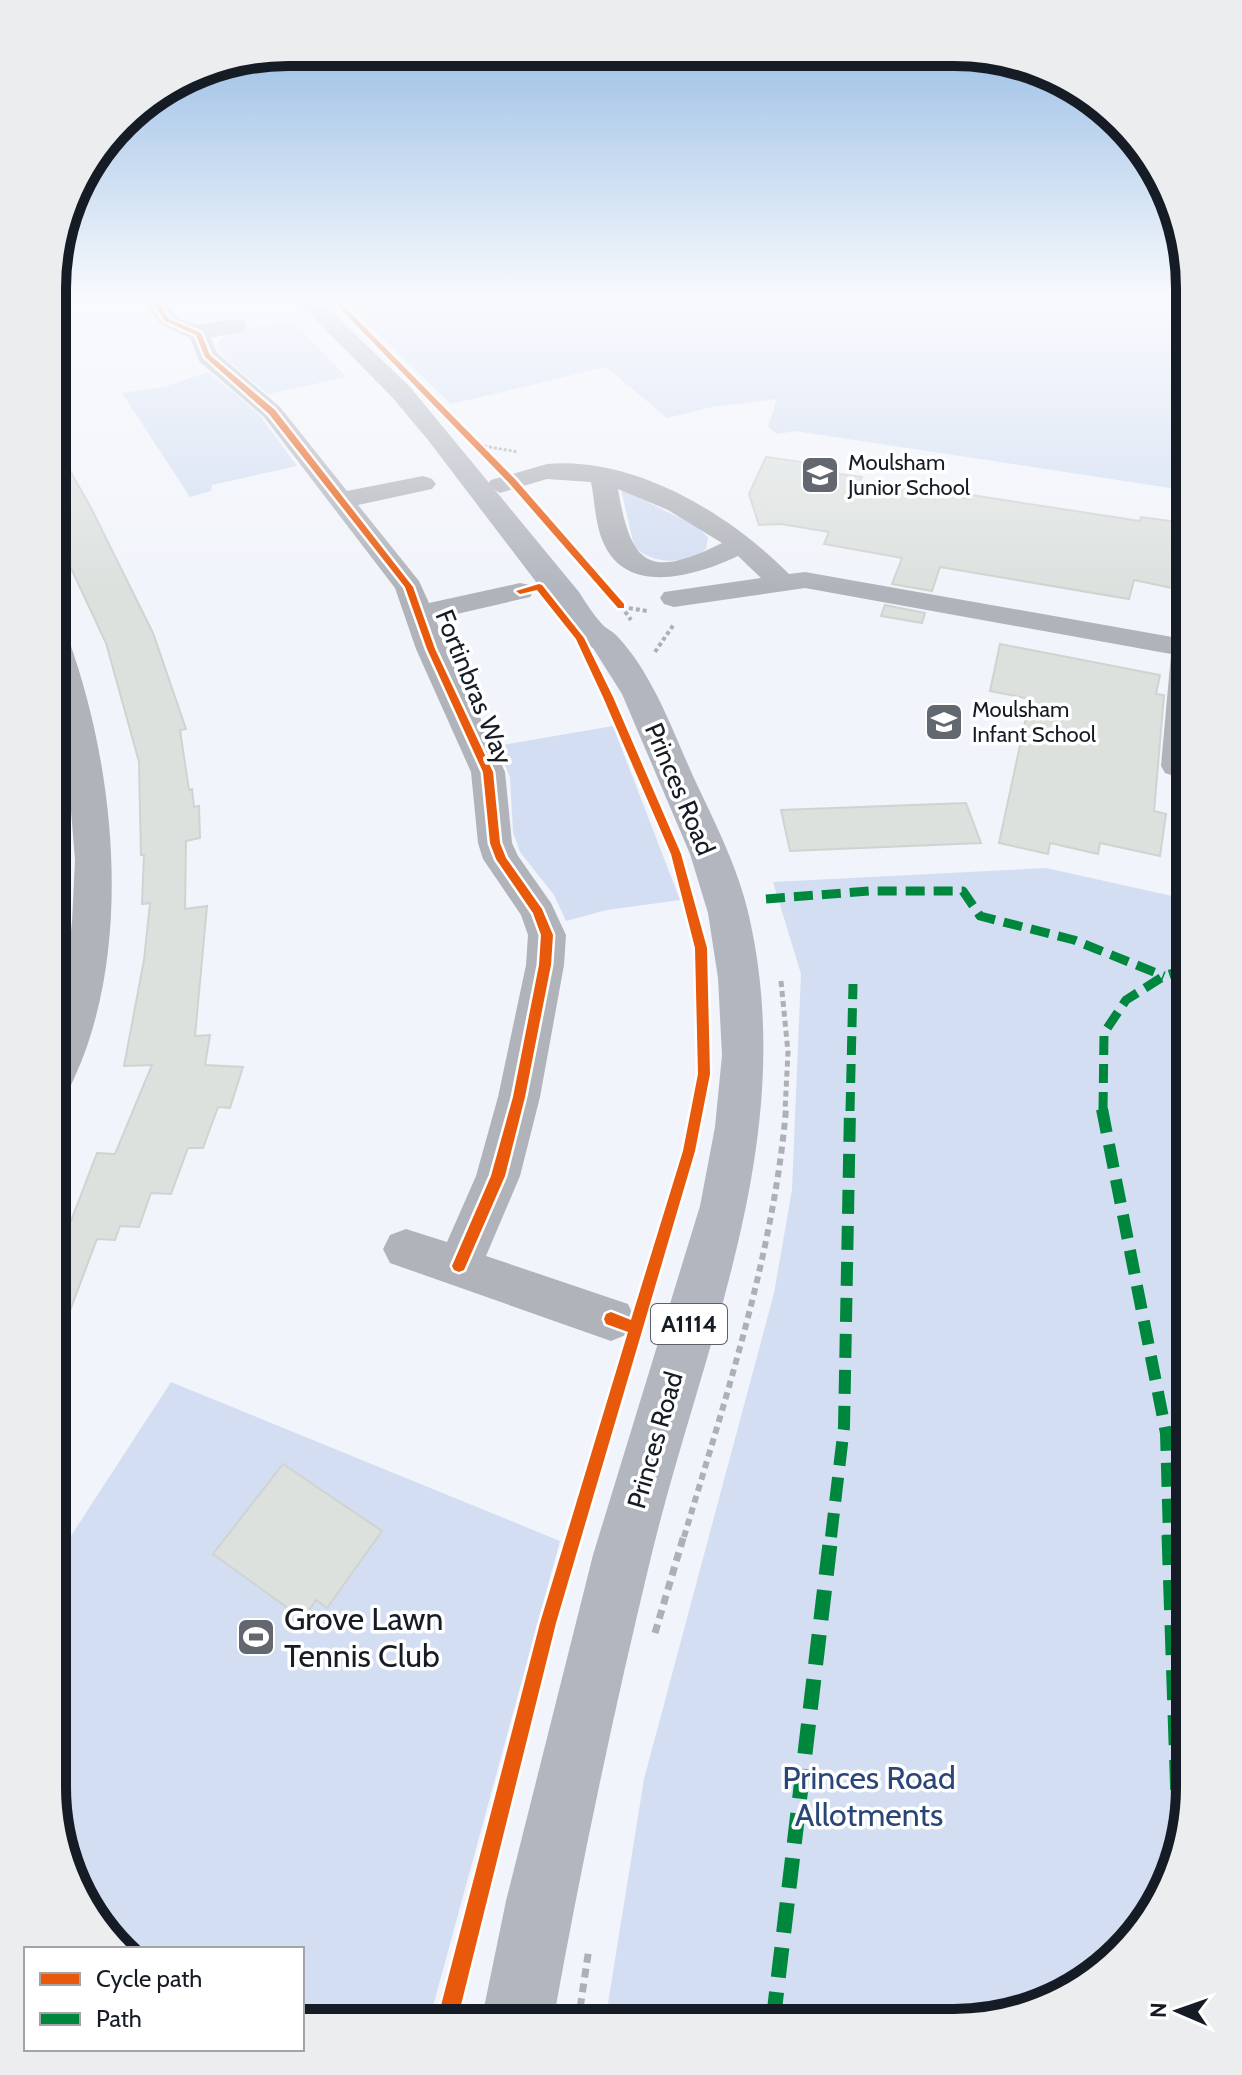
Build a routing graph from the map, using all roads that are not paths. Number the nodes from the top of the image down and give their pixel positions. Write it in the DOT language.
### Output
graph roads {
  1 [pos="253,396"];
  2 [pos="404,396"];
  3 [pos="406,396"];
  4 [pos="603,476"];
  5 [pos="506,483"];
  6 [pos="423,484"];
  7 [pos="342,500"];
  8 [pos="739,545"];
  9 [pos="781,582"];
  10 [pos="520,591"];
  11 [pos="674,598"];
  12 [pos="420,614"];
  13 [pos="612,614"];
  14 [pos="1176,646"];
  15 [pos="66,681"];
  16 [pos="66,1052"];
  17 [pos="406,1249"];
  18 [pos="459,1266"];
  19 [pos="611,1319"];
  20 [pos="519,2009"];
  1 -- 7 [label="street, Fortinbras Way"];
  2 -- 13 [label="main road, Princes Road / A1114"];
  3 -- 5 [label="main road, Princes Road / A1114"];
  4 -- 5 [label="street"];
  4 -- 8 [label="street"];
  4 -- 8 [label="street"];
  5 -- 13 [label="main road, Princes Road / A1114"];
  6 -- 7 [label="street"];
  7 -- 12 [label="street, Fortinbras Way"];
  8 -- 9 [label="street"];
  9 -- 11 [label="street"];
  9 -- 14 [label="street"];
  10 -- 12 [label="street, Fortinbras Way"];
  12 -- 18 [label="street, Fortinbras Way"];
  13 -- 20 [label="main road, Princes Road / A1114"];
  15 -- 16 [label="street"];
  17 -- 18 [label="street"];
  18 -- 19 [label="street"];
}
